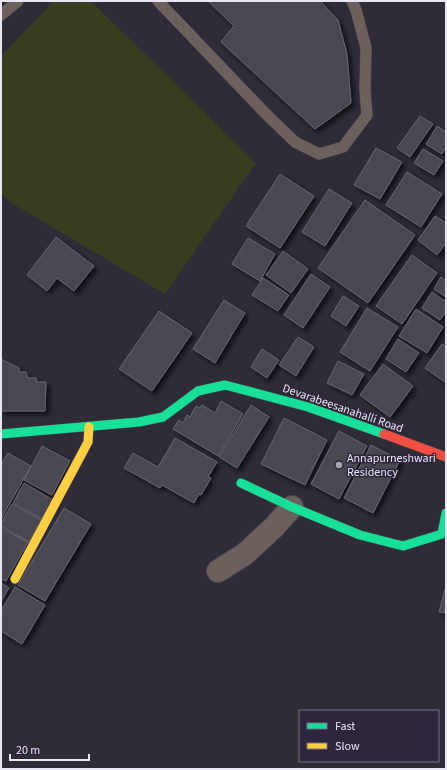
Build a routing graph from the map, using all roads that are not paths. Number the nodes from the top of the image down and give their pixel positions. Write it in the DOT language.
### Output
graph roads {
  1 [pos="18,1"];
  2 [pos="158,1"];
  3 [pos="352,1"];
  4 [pos="1,15"];
  5 [pos="89,427"];
  6 [pos="1,434"];
  7 [pos="446,457"];
  8 [pos="241,483"];
  9 [pos="292,507"];
  10 [pos="446,513"];
  11 [pos="218,571"];
  12 [pos="15,579"];
  1 -- 4 [label="lane"];
  2 -- 3 [label="lane"];
  5 -- 6 [label="street, Devarabeesanahalli Road"];
  5 -- 7 [label="street, Devarabeesanahalli Road"];
  5 -- 12 [label="street"];
  8 -- 9 [label="street"];
  9 -- 10 [label="street"];
  9 -- 11 [label="street"];
}
